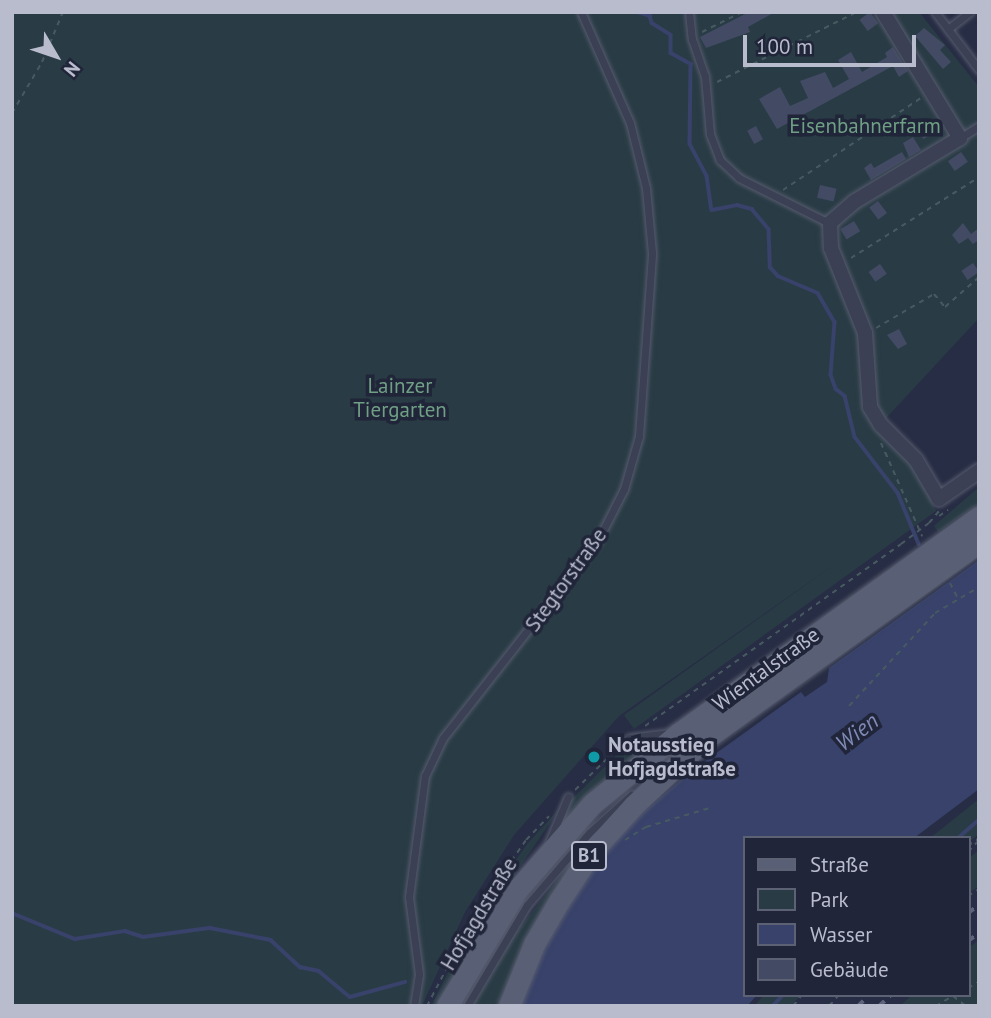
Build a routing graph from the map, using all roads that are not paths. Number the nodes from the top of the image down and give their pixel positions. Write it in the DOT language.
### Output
graph roads {
  1 [pos="581,12"];
  2 [pos="690,12"];
  3 [pos="883,12"];
  4 [pos="935,12"];
  5 [pos="970,12"];
  6 [pos="948,29"];
  7 [pos="979,70"];
  8 [pos="979,127"];
  9 [pos="960,138"];
  10 [pos="830,223"];
  11 [pos="979,471"];
  12 [pos="979,517"];
  13 [pos="979,542"];
  14 [pos="942,546"];
  15 [pos="915,575"];
  16 [pos="679,733"];
  17 [pos="629,738"];
  18 [pos="705,739"];
  19 [pos="568,797"];
  20 [pos="542,858"];
  21 [pos="510,1003"];
  22 [pos="414,1006"];
  23 [pos="447,1006"];
  24 [pos="467,1006"];
  1 -- 22 [label="lane, Stegtorstraße"];
  2 -- 10 [label="lane"];
  3 -- 9 [label="street"];
  4 -- 6 [label="lane"];
  5 -- 6 [label="lane"];
  6 -- 7 [label="lane"];
  8 -- 9 [label="lane"];
  9 -- 10 [label="street"];
  10 -- 11 [label="street"];
  12 -- 14 [label="main road, B1"];
  13 -- 14 [label="main road, B1"];
  14 -- 15 [label="main road, B1"];
  15 -- 16 [label="main road, Wientalstraße / B1"];
  15 -- 18 [label="main road, Wientalstraße / B1"];
  16 -- 17 [label="lane"];
  16 -- 20 [label="main road, Wientalstraße / B1"];
  18 -- 21 [label="main road, Wientalstraße / B1"];
  18 -- 24 [label="lane"];
  19 -- 20 [label="lane"];
  20 -- 23 [label="main road, Wientalstraße / B1"];
}
